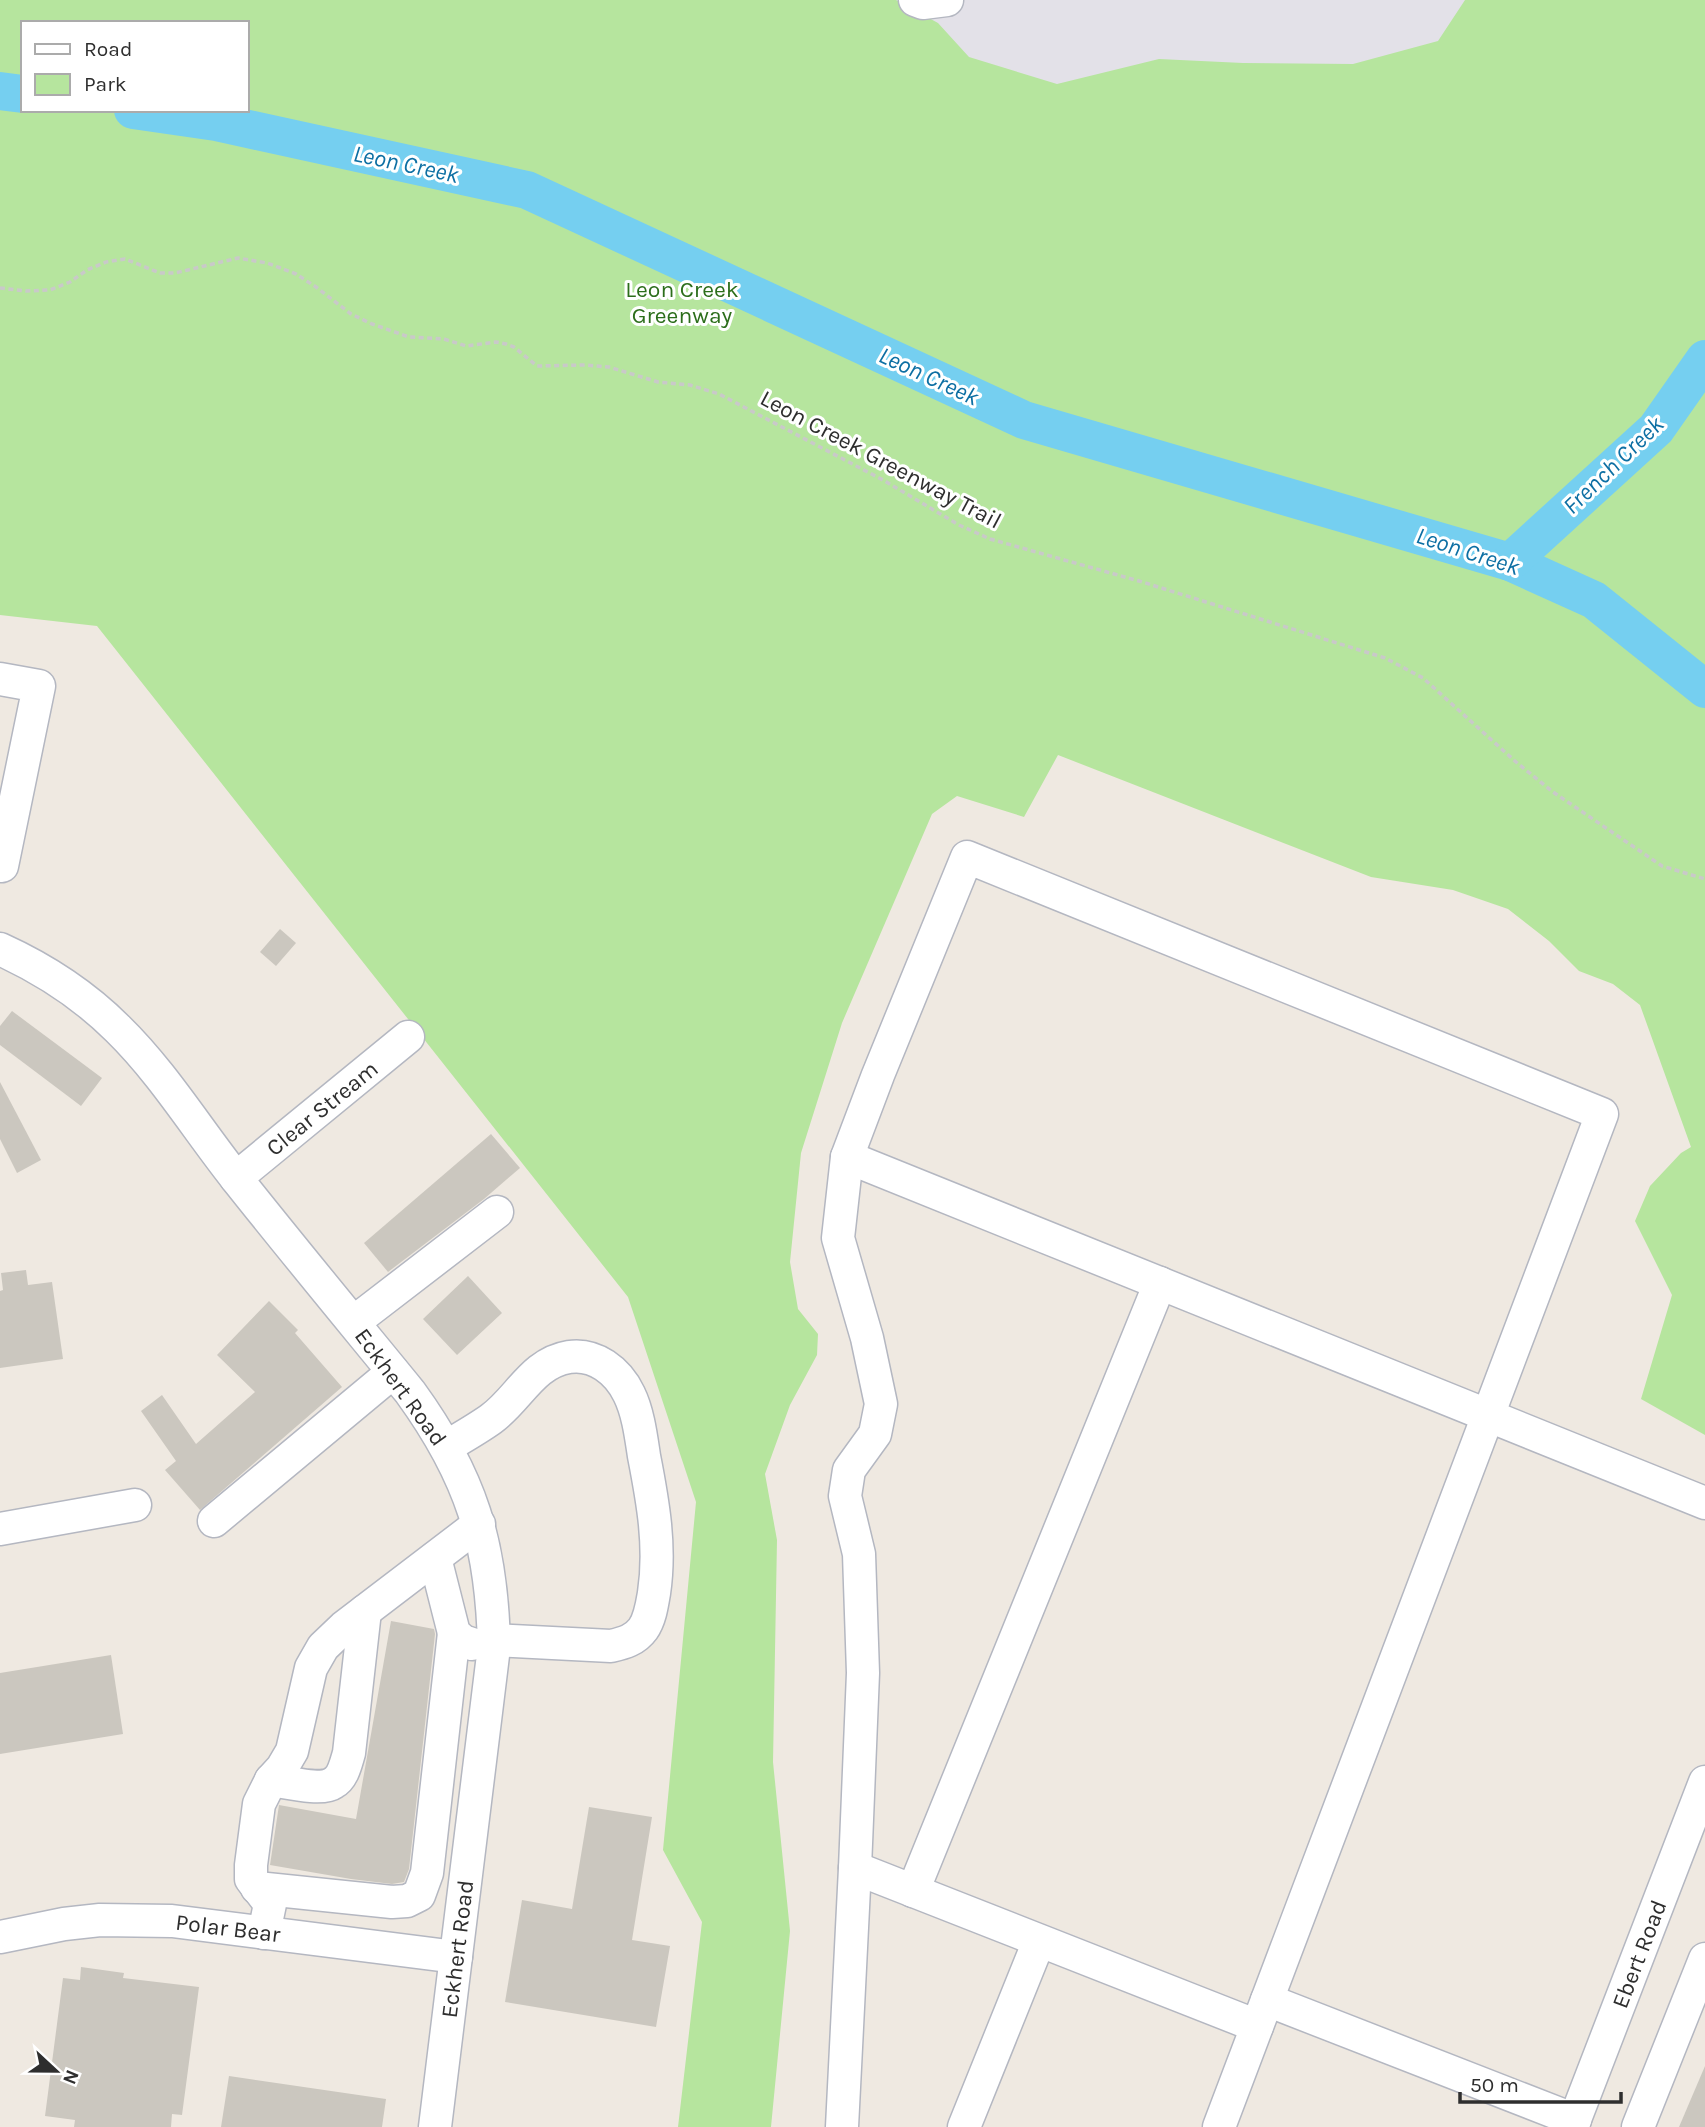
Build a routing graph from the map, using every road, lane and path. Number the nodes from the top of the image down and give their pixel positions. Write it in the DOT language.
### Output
graph roads {
  1 [pos="915,0"];
  2 [pos="947,0"];
  3 [pos="0,288"];
  4 [pos="0,679"];
  5 [pos="2,866"];
  6 [pos="1705,879"];
  7 [pos="0,949"];
  8 [pos="408,1037"];
  9 [pos="846,1157"];
  10 [pos="236,1178"];
  11 [pos="497,1212"];
  12 [pos="1160,1283"];
  13 [pos="354,1322"];
  14 [pos="393,1372"];
  15 [pos="1488,1415"];
  16 [pos="446,1447"];
  17 [pos="1705,1503"];
  18 [pos="135,1505"];
  19 [pos="214,1521"];
  20 [pos="478,1524"];
  21 [pos="0,1529"];
  22 [pos="435,1558"];
  23 [pos="365,1611"];
  24 [pos="454,1633"];
  25 [pos="494,1643"];
  26 [pos="271,1780"];
  27 [pos="1705,1782"];
  28 [pos="855,1868"];
  29 [pos="427,1873"];
  30 [pos="466,1876"];
  31 [pos="257,1888"];
  32 [pos="914,1891"];
  33 [pos="395,1902"];
  34 [pos="264,1933"];
  35 [pos="0,1937"];
  36 [pos="1039,1941"];
  37 [pos="391,1949"];
  38 [pos="456,1957"];
  39 [pos="1705,1959"];
  40 [pos="1262,2013"];
  41 [pos="1574,2124"];
  42 [pos="435,2127"];
  43 [pos="842,2127"];
  44 [pos="964,2127"];
  45 [pos="1219,2127"];
  46 [pos="1638,2127"];
  1 -- 2 [label="street"];
  3 -- 6 [label="path, Leon Creek Greenway Trail"];
  4 -- 5 [label="street"];
  7 -- 10 [label="street, Eckhert Road"];
  8 -- 10 [label="street, Clear Stream"];
  9 -- 12 [label="street"];
  9 -- 15 [label="street"];
  9 -- 28 [label="street"];
  10 -- 13 [label="street, Eckhert Road"];
  11 -- 13 [label="street"];
  12 -- 15 [label="street"];
  12 -- 32 [label="street"];
  13 -- 14 [label="street, Eckhert Road"];
  14 -- 16 [label="street, Eckhert Road"];
  14 -- 19 [label="street"];
  15 -- 17 [label="street"];
  15 -- 40 [label="street"];
  16 -- 20 [label="street, Eckhert Road"];
  16 -- 25 [label="street"];
  18 -- 21 [label="street"];
  20 -- 22 [label="street"];
  20 -- 25 [label="street, Eckhert Road"];
  22 -- 23 [label="street"];
  22 -- 24 [label="street"];
  23 -- 26 [label="street"];
  23 -- 26 [label="street"];
  24 -- 25 [label="street"];
  24 -- 29 [label="street"];
  25 -- 30 [label="street, Eckhert Road"];
  26 -- 31 [label="street"];
  27 -- 41 [label="street, Ebert Road"];
  28 -- 32 [label="street"];
  28 -- 43 [label="street"];
  29 -- 30 [label="street"];
  29 -- 33 [label="street"];
  30 -- 38 [label="street, Eckhert Road"];
  31 -- 33 [label="street"];
  31 -- 34 [label="street"];
  32 -- 36 [label="street"];
  33 -- 37 [label="street"];
  34 -- 35 [label="street, Polar Bear"];
  34 -- 37 [label="street, Polar Bear"];
  36 -- 40 [label="street"];
  36 -- 44 [label="street"];
  37 -- 38 [label="street, Polar Bear"];
  38 -- 42 [label="street, Eckhert Road"];
  39 -- 46 [label="street"];
  40 -- 41 [label="street"];
  40 -- 45 [label="street"];
}
